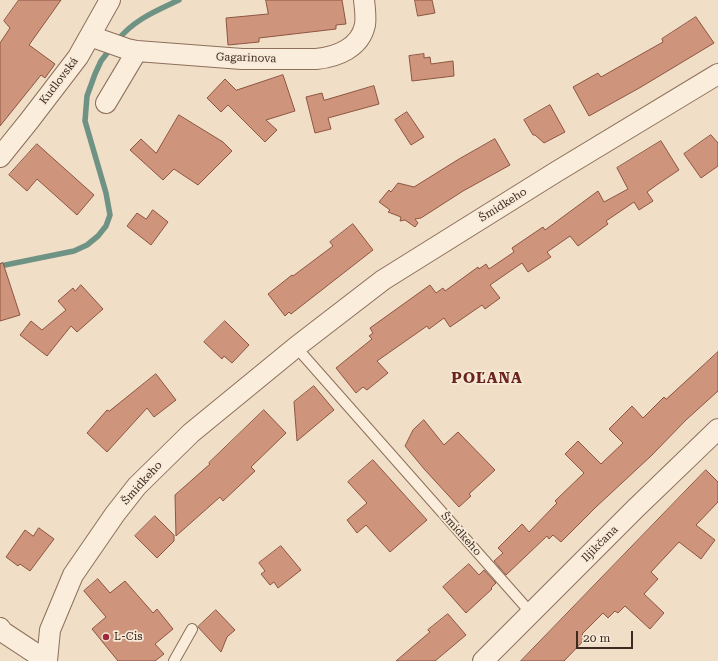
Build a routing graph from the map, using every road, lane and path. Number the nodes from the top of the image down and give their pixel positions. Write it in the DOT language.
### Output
graph roads {
  1 [pos="110,0"];
  2 [pos="364,0"];
  3 [pos="96,38"];
  4 [pos="132,50"];
  5 [pos="718,74"];
  6 [pos="106,103"];
  7 [pos="0,157"];
  8 [pos="296,347"];
  9 [pos="718,429"];
  10 [pos="531,613"];
  11 [pos="0,628"];
  12 [pos="192,629"];
  13 [pos="47,661"];
  14 [pos="174,661"];
  15 [pos="483,661"];
  1 -- 3 [label="street, Kudlovská"];
  2 -- 4 [label="street, Gagarinova"];
  3 -- 4 [label="street, Gagarinova"];
  3 -- 7 [label="street, Kudlovská"];
  4 -- 6 [label="street"];
  5 -- 8 [label="street, Šmidkeho"];
  8 -- 10 [label="lane, Šmidkeho"];
  8 -- 13 [label="street, Šmidkeho"];
  9 -- 10 [label="street, Iljikčana"];
  10 -- 15 [label="street, Iljikčana"];
  11 -- 13 [label="street"];
  12 -- 14 [label="lane"];
}
